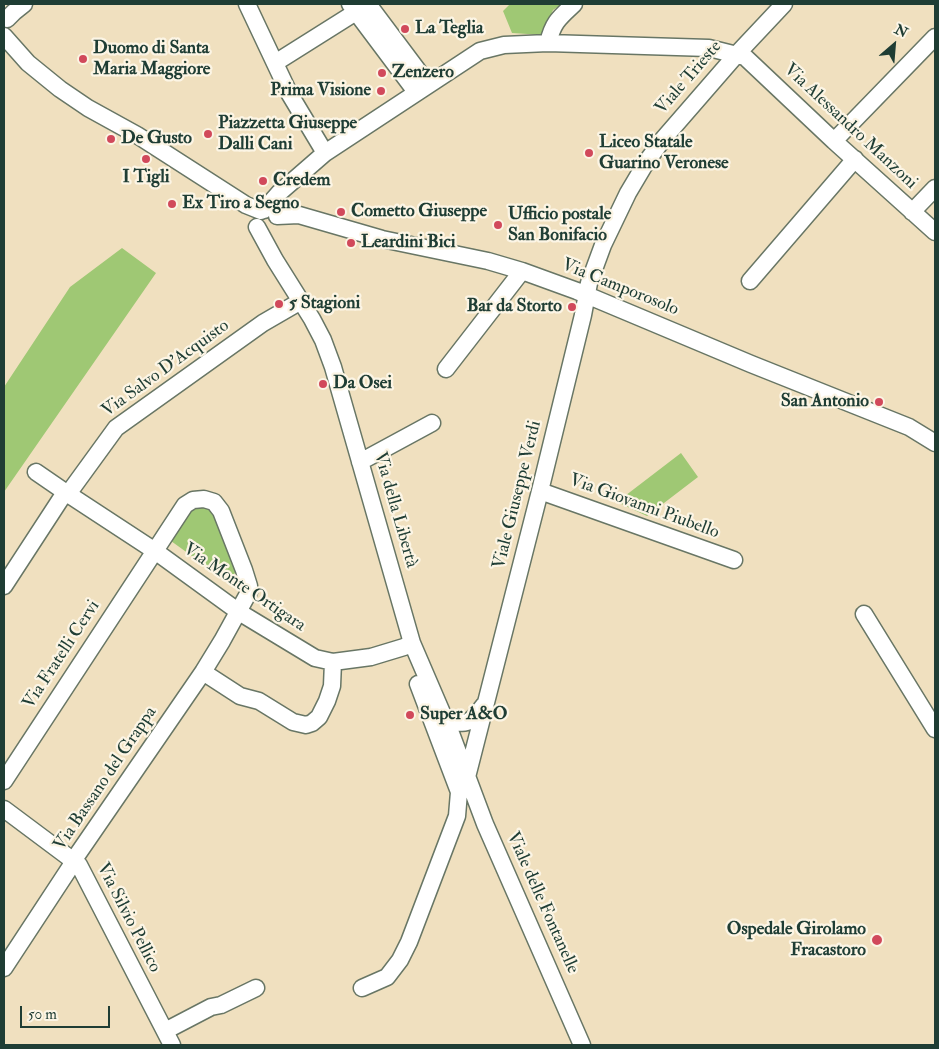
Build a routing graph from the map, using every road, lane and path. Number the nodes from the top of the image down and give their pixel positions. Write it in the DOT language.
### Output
graph roads {
  1 [pos="23,4"];
  2 [pos="247,4"];
  3 [pos="574,4"];
  4 [pos="784,4"];
  5 [pos="360,6"];
  6 [pos="4,20"];
  7 [pos="935,37"];
  8 [pos="548,43"];
  9 [pos="737,54"];
  10 [pos="275,64"];
  11 [pos="422,88"];
  12 [pos="834,141"];
  13 [pos="325,153"];
  14 [pos="855,159"];
  15 [pos="935,188"];
  16 [pos="912,212"];
  17 [pos="263,216"];
  18 [pos="935,232"];
  19 [pos="522,271"];
  20 [pos="750,281"];
  21 [pos="586,295"];
  22 [pos="301,301"];
  23 [pos="446,369"];
  24 [pos="432,423"];
  25 [pos="935,443"];
  26 [pos="360,462"];
  27 [pos="36,472"];
  28 [pos="540,491"];
  29 [pos="68,494"];
  30 [pos="204,499"];
  31 [pos="155,551"];
  32 [pos="734,560"];
  33 [pos="4,586"];
  34 [pos="239,612"];
  35 [pos="864,614"];
  36 [pos="408,645"];
  37 [pos="333,662"];
  38 [pos="203,672"];
  39 [pos="485,704"];
  40 [pos="443,717"];
  41 [pos="466,724"];
  42 [pos="935,729"];
  43 [pos="448,740"];
  44 [pos="467,777"];
  45 [pos="4,781"];
  46 [pos="459,792"];
  47 [pos="4,809"];
  48 [pos="74,861"];
  49 [pos="4,968"];
  50 [pos="256,988"];
  51 [pos="362,988"];
  52 [pos="168,1038"];
  53 [pos="582,1045"];
  1 -- 6 [label="street"];
  2 -- 10 [label="street"];
  3 -- 8 [label="street"];
  4 -- 9 [label="street, Viale Trieste"];
  5 -- 10 [label="street"];
  5 -- 11 [label="street"];
  6 -- 17 [label="street"];
  7 -- 12 [label="street"];
  8 -- 9 [label="street"];
  8 -- 11 [label="street"];
  9 -- 12 [label="street, Via Alessandro Manzoni"];
  9 -- 21 [label="street, Viale Trieste"];
  10 -- 13 [label="street"];
  11 -- 13 [label="street"];
  12 -- 14 [label="street, Via Alessandro Manzoni"];
  13 -- 17 [label="street"];
  14 -- 16 [label="street, Via Alessandro Manzoni"];
  14 -- 20 [label="street"];
  15 -- 16 [label="street"];
  16 -- 18 [label="street, Via Alessandro Manzoni"];
  17 -- 19 [label="street, Via Camporosolo"];
  17 -- 22 [label="street, Via della Libertà"];
  19 -- 21 [label="street, Via Camporosolo"];
  19 -- 23 [label="street"];
  21 -- 25 [label="street, Via Camporosolo"];
  21 -- 28 [label="street, Viale Giuseppe Verdi"];
  22 -- 26 [label="street, Via della Libertà"];
  22 -- 29 [label="street, Via Salvo D'Acquisto"];
  24 -- 26 [label="street"];
  26 -- 36 [label="street, Via della Libertà"];
  27 -- 29 [label="street, Via Monte Ortigara"];
  28 -- 32 [label="street, Via Giovanni Piubello"];
  28 -- 39 [label="street, Viale Giuseppe Verdi"];
  29 -- 31 [label="street, Via Monte Ortigara"];
  29 -- 33 [label="street, Via Salvo D'Acquisto"];
  30 -- 31 [label="street, Via Fratelli Cervi"];
  30 -- 34 [label="street, Via Bassano del Grappa"];
  31 -- 34 [label="street, Via Monte Ortigara"];
  31 -- 45 [label="street, Via Fratelli Cervi"];
  34 -- 37 [label="street, Via Monte Ortigara"];
  34 -- 38 [label="street, Via Bassano del Grappa"];
  35 -- 42 [label="street"];
  36 -- 37 [label="street, Via Monte Ortigara"];
  36 -- 40 [label="street, Via della Libertà"];
  36 -- 43 [label="street"];
  37 -- 38 [label="street"];
  38 -- 48 [label="street, Via Bassano del Grappa"];
  39 -- 41 [label="street, Viale Giuseppe Verdi"];
  39 -- 44 [label="street, Viale Giuseppe Verdi"];
  40 -- 41 [label="street"];
  40 -- 43 [label="street, Via della Libertà"];
  41 -- 43 [label="street, Viale Giuseppe Verdi"];
  43 -- 44 [label="street, Via della Libertà"];
  43 -- 46 [label="street"];
  44 -- 46 [label="street, Viale Giuseppe Verdi"];
  44 -- 53 [label="street, Viale delle Fontanelle"];
  46 -- 51 [label="street"];
  47 -- 48 [label="street, Via Silvio Pellico"];
  48 -- 49 [label="street, Via Bassano del Grappa"];
  48 -- 52 [label="street, Via Silvio Pellico"];
  50 -- 52 [label="street"];
}
